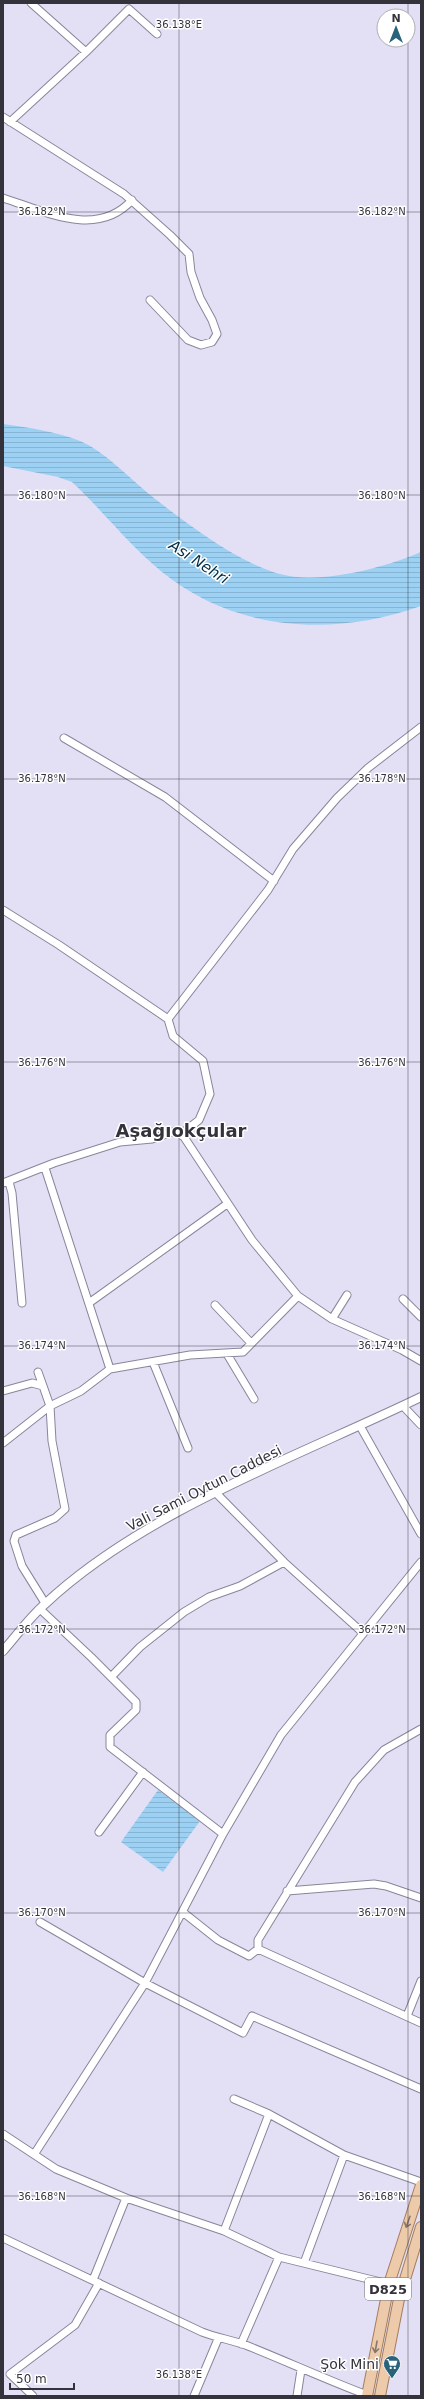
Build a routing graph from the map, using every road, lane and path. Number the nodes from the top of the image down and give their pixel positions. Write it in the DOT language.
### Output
graph roads {
  1 [pos="31,3"];
  2 [pos="158,34"];
  3 [pos="86,52"];
  4 [pos="3,117"];
  5 [pos="10,122"];
  6 [pos="3,198"];
  7 [pos="132,200"];
  8 [pos="150,300"];
  9 [pos="421,727"];
  10 [pos="64,738"];
  11 [pos="274,881"];
  12 [pos="3,910"];
  13 [pos="168,1019"];
  14 [pos="181,1134"];
  15 [pos="45,1168"];
  16 [pos="6,1182"];
  17 [pos="227,1204"];
  18 [pos="347,1295"];
  19 [pos="298,1296"];
  20 [pos="403,1299"];
  21 [pos="22,1303"];
  22 [pos="89,1303"];
  23 [pos="215,1305"];
  24 [pos="421,1317"];
  25 [pos="332,1319"];
  26 [pos="251,1343"];
  27 [pos="227,1354"];
  28 [pos="153,1362"];
  29 [pos="421,1362"];
  30 [pos="110,1369"];
  31 [pos="38,1372"];
  32 [pos="43,1386"];
  33 [pos="5,1387"];
  34 [pos="421,1397"];
  35 [pos="254,1399"];
  36 [pos="50,1406"];
  37 [pos="403,1406"];
  38 [pos="421,1424"];
  39 [pos="360,1426"];
  40 [pos="3,1443"];
  41 [pos="188,1448"];
  42 [pos="216,1493"];
  43 [pos="421,1534"];
  44 [pos="284,1562"];
  45 [pos="421,1562"];
  46 [pos="42,1606"];
  47 [pos="363,1632"];
  48 [pos="3,1651"];
  49 [pos="111,1677"];
  50 [pos="421,1729"];
  51 [pos="143,1772"];
  52 [pos="99,1832"];
  53 [pos="223,1834"];
  54 [pos="287,1891"];
  55 [pos="421,1898"];
  56 [pos="184,1913"];
  57 [pos="40,1922"];
  58 [pos="258,1949"];
  59 [pos="421,1980"];
  60 [pos="145,1983"];
  61 [pos="407,2016"];
  62 [pos="421,2022"];
  63 [pos="421,2089"];
  64 [pos="234,2099"];
  65 [pos="269,2114"];
  66 [pos="3,2134"];
  67 [pos="35,2153"];
  68 [pos="344,2155"];
  69 [pos="421,2183"];
  70 [pos="126,2198"];
  71 [pos="421,2227"];
  72 [pos="224,2231"];
  73 [pos="3,2238"];
  74 [pos="417,2256"];
  75 [pos="279,2257"];
  76 [pos="304,2262"];
  77 [pos="96,2282"];
  78 [pos="389,2284"];
  79 [pos="218,2339"];
  80 [pos="241,2344"];
  81 [pos="301,2370"];
  82 [pos="33,2396"];
  83 [pos="194,2396"];
  84 [pos="298,2396"];
  85 [pos="367,2396"];
  86 [pos="380,2396"];
  1 -- 3 [label="street"];
  2 -- 3 [label="street"];
  3 -- 5 [label="street"];
  4 -- 5 [label="street"];
  5 -- 7 [label="street"];
  6 -- 7 [label="street"];
  7 -- 8 [label="street"];
  9 -- 11 [label="street"];
  10 -- 11 [label="street"];
  11 -- 13 [label="street"];
  12 -- 13 [label="street"];
  13 -- 14 [label="street"];
  14 -- 15 [label="street"];
  14 -- 17 [label="street"];
  15 -- 16 [label="street"];
  15 -- 22 [label="street"];
  16 -- 21 [label="street"];
  17 -- 19 [label="street"];
  17 -- 22 [label="street"];
  18 -- 25 [label="street"];
  19 -- 25 [label="street"];
  19 -- 26 [label="street"];
  20 -- 24 [label="street"];
  22 -- 30 [label="street"];
  23 -- 26 [label="street"];
  25 -- 29 [label="street"];
  26 -- 27 [label="street"];
  27 -- 28 [label="street"];
  27 -- 35 [label="street"];
  28 -- 30 [label="street"];
  28 -- 41 [label="street"];
  30 -- 36 [label="street"];
  31 -- 32 [label="street"];
  32 -- 33 [label="street"];
  32 -- 36 [label="street"];
  34 -- 37 [label="street, Vali Sami Oytun Caddesi"];
  36 -- 40 [label="street"];
  36 -- 46 [label="street"];
  37 -- 38 [label="street"];
  37 -- 39 [label="street, Vali Sami Oytun Caddesi"];
  39 -- 42 [label="street, Vali Sami Oytun Caddesi"];
  39 -- 43 [label="street"];
  42 -- 44 [label="street"];
  42 -- 46 [label="street, Vali Sami Oytun Caddesi"];
  44 -- 47 [label="street"];
  44 -- 49 [label="street"];
  45 -- 47 [label="street"];
  46 -- 48 [label="street, Vali Sami Oytun Caddesi"];
  46 -- 49 [label="street"];
  47 -- 53 [label="street"];
  49 -- 51 [label="street"];
  50 -- 54 [label="street"];
  51 -- 52 [label="street"];
  51 -- 53 [label="street"];
  53 -- 56 [label="street"];
  54 -- 55 [label="street"];
  54 -- 58 [label="street"];
  56 -- 58 [label="street"];
  56 -- 60 [label="street"];
  57 -- 60 [label="street"];
  58 -- 61 [label="street"];
  59 -- 61 [label="street"];
  60 -- 63 [label="street"];
  60 -- 67 [label="street"];
  61 -- 62 [label="street"];
  64 -- 65 [label="street"];
  65 -- 68 [label="street"];
  65 -- 72 [label="street"];
  66 -- 67 [label="street"];
  67 -- 70 [label="street"];
  68 -- 69 [label="street"];
  68 -- 76 [label="street"];
  69 -- 78 [label="main road, D825, one-way"];
  70 -- 72 [label="street"];
  70 -- 77 [label="street"];
  71 -- 74 [label="main road, D825"];
  72 -- 75 [label="street"];
  73 -- 77 [label="street"];
  74 -- 86 [label="main road, D825"];
  75 -- 76 [label="street"];
  75 -- 80 [label="street"];
  76 -- 78 [label="street"];
  77 -- 79 [label="street"];
  77 -- 82 [label="street"];
  78 -- 85 [label="main road, D825, one-way"];
  79 -- 80 [label="street"];
  79 -- 83 [label="street"];
  80 -- 81 [label="street"];
  81 -- 84 [label="street"];
  81 -- 85 [label="street"];
}
